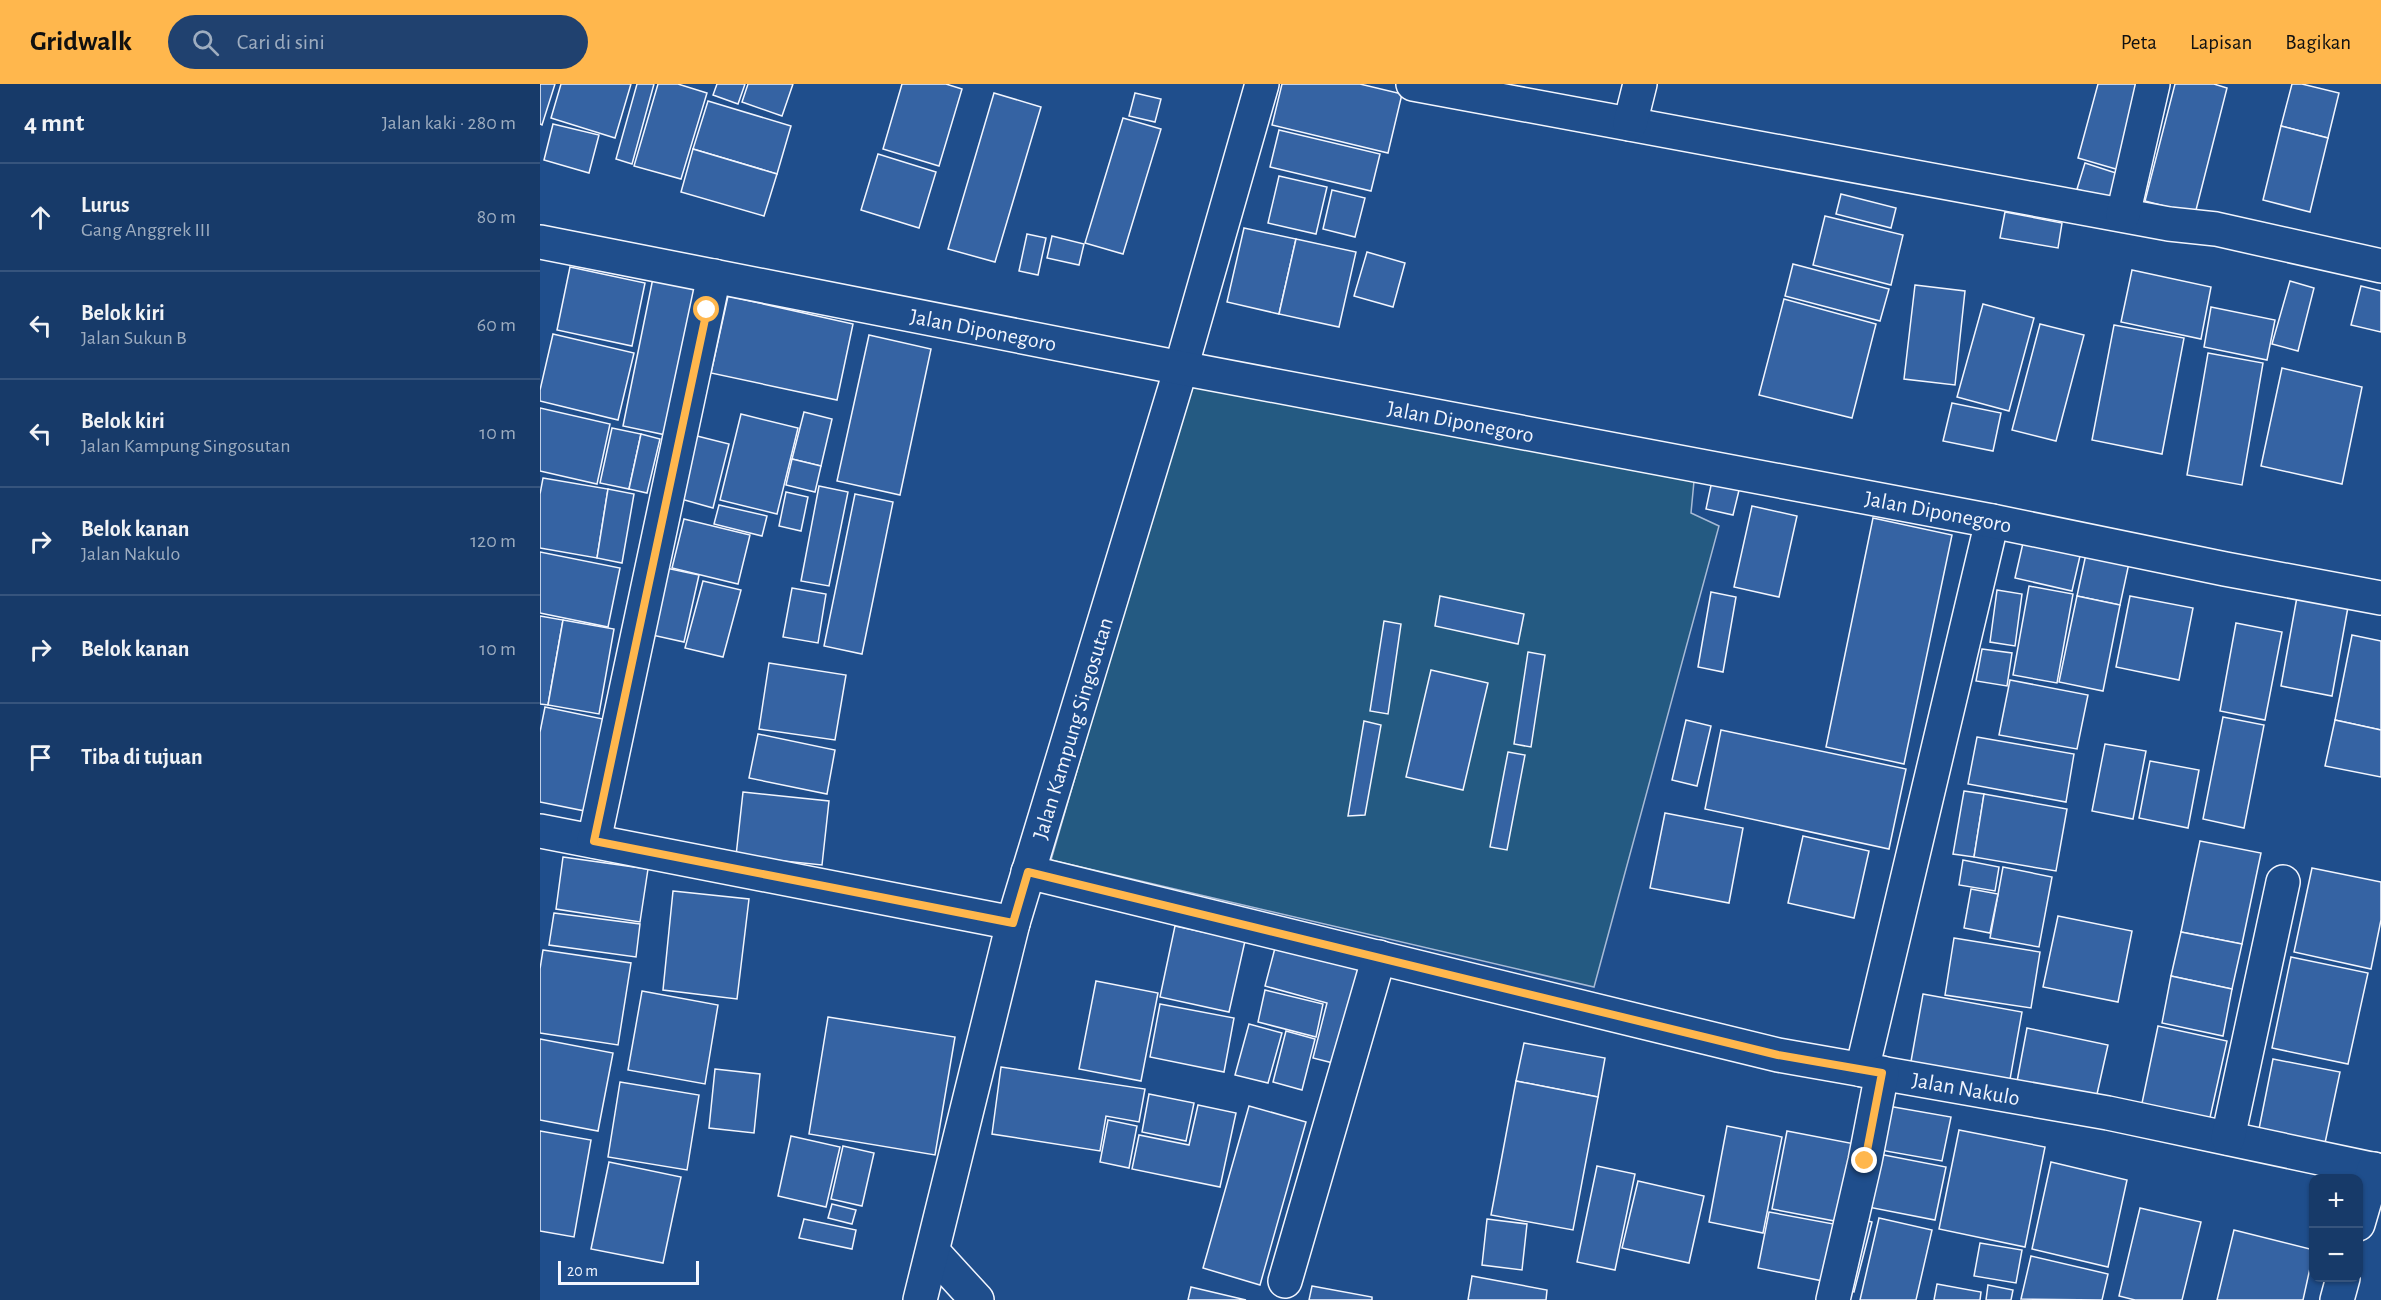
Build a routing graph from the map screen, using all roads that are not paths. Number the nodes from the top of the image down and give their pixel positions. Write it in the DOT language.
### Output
graph roads {
  1 [pos="1262,84"];
  2 [pos="1413,84"];
  3 [pos="1640,84"];
  4 [pos="2153,84"];
  5 [pos="1630,124"];
  6 [pos="2123,215"];
  7 [pos="540,242"];
  8 [pos="2381,266"];
  9 [pos="714,276"];
  10 [pos="1181,368"];
  11 [pos="1992,521"];
  12 [pos="2381,598"];
  13 [pos="540,831"];
  14 [pos="594,841"];
  15 [pos="1028,872"];
  16 [pos="2283,882"];
  17 [pos="1013,923"];
  18 [pos="1379,957"];
  19 [pos="1872,1072"];
  20 [pos="2228,1138"];
  21 [pos="2378,1170"];
  22 [pos="2363,1210"];
  23 [pos="933,1252"];
  24 [pos="1285,1281"];
  25 [pos="2342,1282"];
  26 [pos="920,1300"];
  27 [pos="977,1300"];
  28 [pos="1833,1300"];
  29 [pos="2337,1300"];
  1 -- 10 [label="street, Jalan Kampung Singosutan"];
  2 -- 5 [label="street"];
  3 -- 5 [label="street"];
  4 -- 6 [label="street"];
  5 -- 6 [label="street"];
  6 -- 8 [label="street"];
  7 -- 9 [label="street, Jalan Diponegoro"];
  9 -- 10 [label="street, Jalan Diponegoro"];
  9 -- 14 [label="street"];
  10 -- 11 [label="street, Jalan Diponegoro"];
  10 -- 15 [label="street, Jalan Kampung Singosutan"];
  11 -- 12 [label="street, Jalan Diponegoro"];
  11 -- 19 [label="street"];
  13 -- 14 [label="street"];
  14 -- 17 [label="street"];
  15 -- 17 [label="street, Jalan Kampung Singosutan"];
  15 -- 18 [label="street, Jalan Nakulo"];
  16 -- 20 [label="street"];
  17 -- 23 [label="street, Jalan Kampung Singosutan"];
  18 -- 19 [label="street, Jalan Nakulo"];
  18 -- 24 [label="street"];
  19 -- 20 [label="street, Jalan Nakulo"];
  19 -- 28 [label="street"];
  20 -- 21 [label="street, Jalan Nakulo"];
  21 -- 22 [label="street"];
  23 -- 26 [label="street, Jalan Kampung Singosutan"];
  23 -- 27 [label="street"];
  25 -- 29 [label="street"];
}
